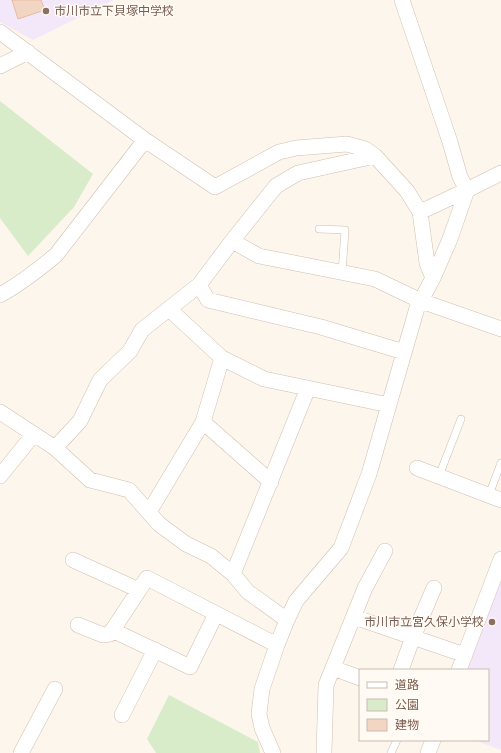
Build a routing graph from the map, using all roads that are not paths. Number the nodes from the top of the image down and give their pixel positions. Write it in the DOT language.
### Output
graph roads {
  1 [pos="402,0"];
  2 [pos="0,32"];
  3 [pos="28,52"];
  4 [pos="0,66"];
  5 [pos="145,140"];
  6 [pos="375,156"];
  7 [pos="501,173"];
  8 [pos="467,190"];
  9 [pos="420,212"];
  10 [pos="318,229"];
  11 [pos="232,241"];
  12 [pos="342,273"];
  13 [pos="433,278"];
  14 [pos="199,285"];
  15 [pos="0,295"];
  16 [pos="421,301"];
  17 [pos="169,309"];
  18 [pos="501,329"];
  19 [pos="404,352"];
  20 [pos="222,358"];
  21 [pos="308,388"];
  22 [pos="389,405"];
  23 [pos="0,412"];
  24 [pos="461,420"];
  25 [pos="203,422"];
  26 [pos="34,434"];
  27 [pos="55,448"];
  28 [pos="501,463"];
  29 [pos="417,468"];
  30 [pos="0,476"];
  31 [pos="439,476"];
  32 [pos="271,482"];
  33 [pos="495,497"];
  34 [pos="149,512"];
  35 [pos="385,551"];
  36 [pos="501,559"];
  37 [pos="73,560"];
  38 [pos="233,574"];
  39 [pos="434,588"];
  40 [pos="139,590"];
  41 [pos="216,614"];
  42 [pos="354,617"];
  43 [pos="287,620"];
  44 [pos="78,625"];
  45 [pos="112,630"];
  46 [pos="413,637"];
  47 [pos="277,645"];
  48 [pos="155,650"];
  49 [pos="465,655"];
  50 [pos="333,668"];
  51 [pos="401,669"];
  52 [pos="459,669"];
  53 [pos="359,678"];
  54 [pos="55,689"];
  55 [pos="122,715"];
  56 [pos="396,741"];
  57 [pos="433,741"];
  58 [pos="21,753"];
  59 [pos="273,753"];
  60 [pos="324,753"];
  61 [pos="392,753"];
  62 [pos="428,753"];
  1 -- 8 [label="street"];
  2 -- 3 [label="street"];
  3 -- 4 [label="street"];
  3 -- 5 [label="street"];
  5 -- 6 [label="street"];
  5 -- 15 [label="street"];
  6 -- 9 [label="street"];
  6 -- 11 [label="street"];
  7 -- 8 [label="street"];
  8 -- 9 [label="street"];
  8 -- 13 [label="street"];
  9 -- 13 [label="street"];
  10 -- 12 [label="lane"];
  11 -- 12 [label="street"];
  11 -- 14 [label="street"];
  12 -- 16 [label="street"];
  13 -- 16 [label="street"];
  14 -- 17 [label="street"];
  14 -- 19 [label="street"];
  16 -- 18 [label="street"];
  16 -- 19 [label="street"];
  17 -- 20 [label="street"];
  17 -- 27 [label="street"];
  19 -- 22 [label="street"];
  20 -- 21 [label="street"];
  20 -- 25 [label="street"];
  21 -- 22 [label="street"];
  21 -- 32 [label="street"];
  22 -- 43 [label="street"];
  23 -- 26 [label="street"];
  24 -- 31 [label="lane"];
  25 -- 32 [label="street"];
  25 -- 34 [label="street"];
  26 -- 27 [label="street"];
  26 -- 30 [label="street"];
  27 -- 34 [label="street"];
  28 -- 33 [label="lane"];
  29 -- 31 [label="street"];
  31 -- 33 [label="street"];
  32 -- 38 [label="street"];
  34 -- 38 [label="street"];
  35 -- 42 [label="street"];
  36 -- 49 [label="street"];
  37 -- 40 [label="street"];
  38 -- 43 [label="street"];
  39 -- 46 [label="street"];
  40 -- 41 [label="street"];
  40 -- 45 [label="street"];
  41 -- 47 [label="street"];
  41 -- 48 [label="street"];
  42 -- 46 [label="street"];
  42 -- 50 [label="street"];
  43 -- 47 [label="street"];
  44 -- 45 [label="street"];
  45 -- 48 [label="street"];
  46 -- 49 [label="street"];
  46 -- 51 [label="street"];
  47 -- 59 [label="street"];
  48 -- 55 [label="street"];
  49 -- 52 [label="street"];
  50 -- 53 [label="street"];
  50 -- 60 [label="street"];
  54 -- 58 [label="street"];
  56 -- 61 [label="lane"];
  57 -- 62 [label="street"];
}
